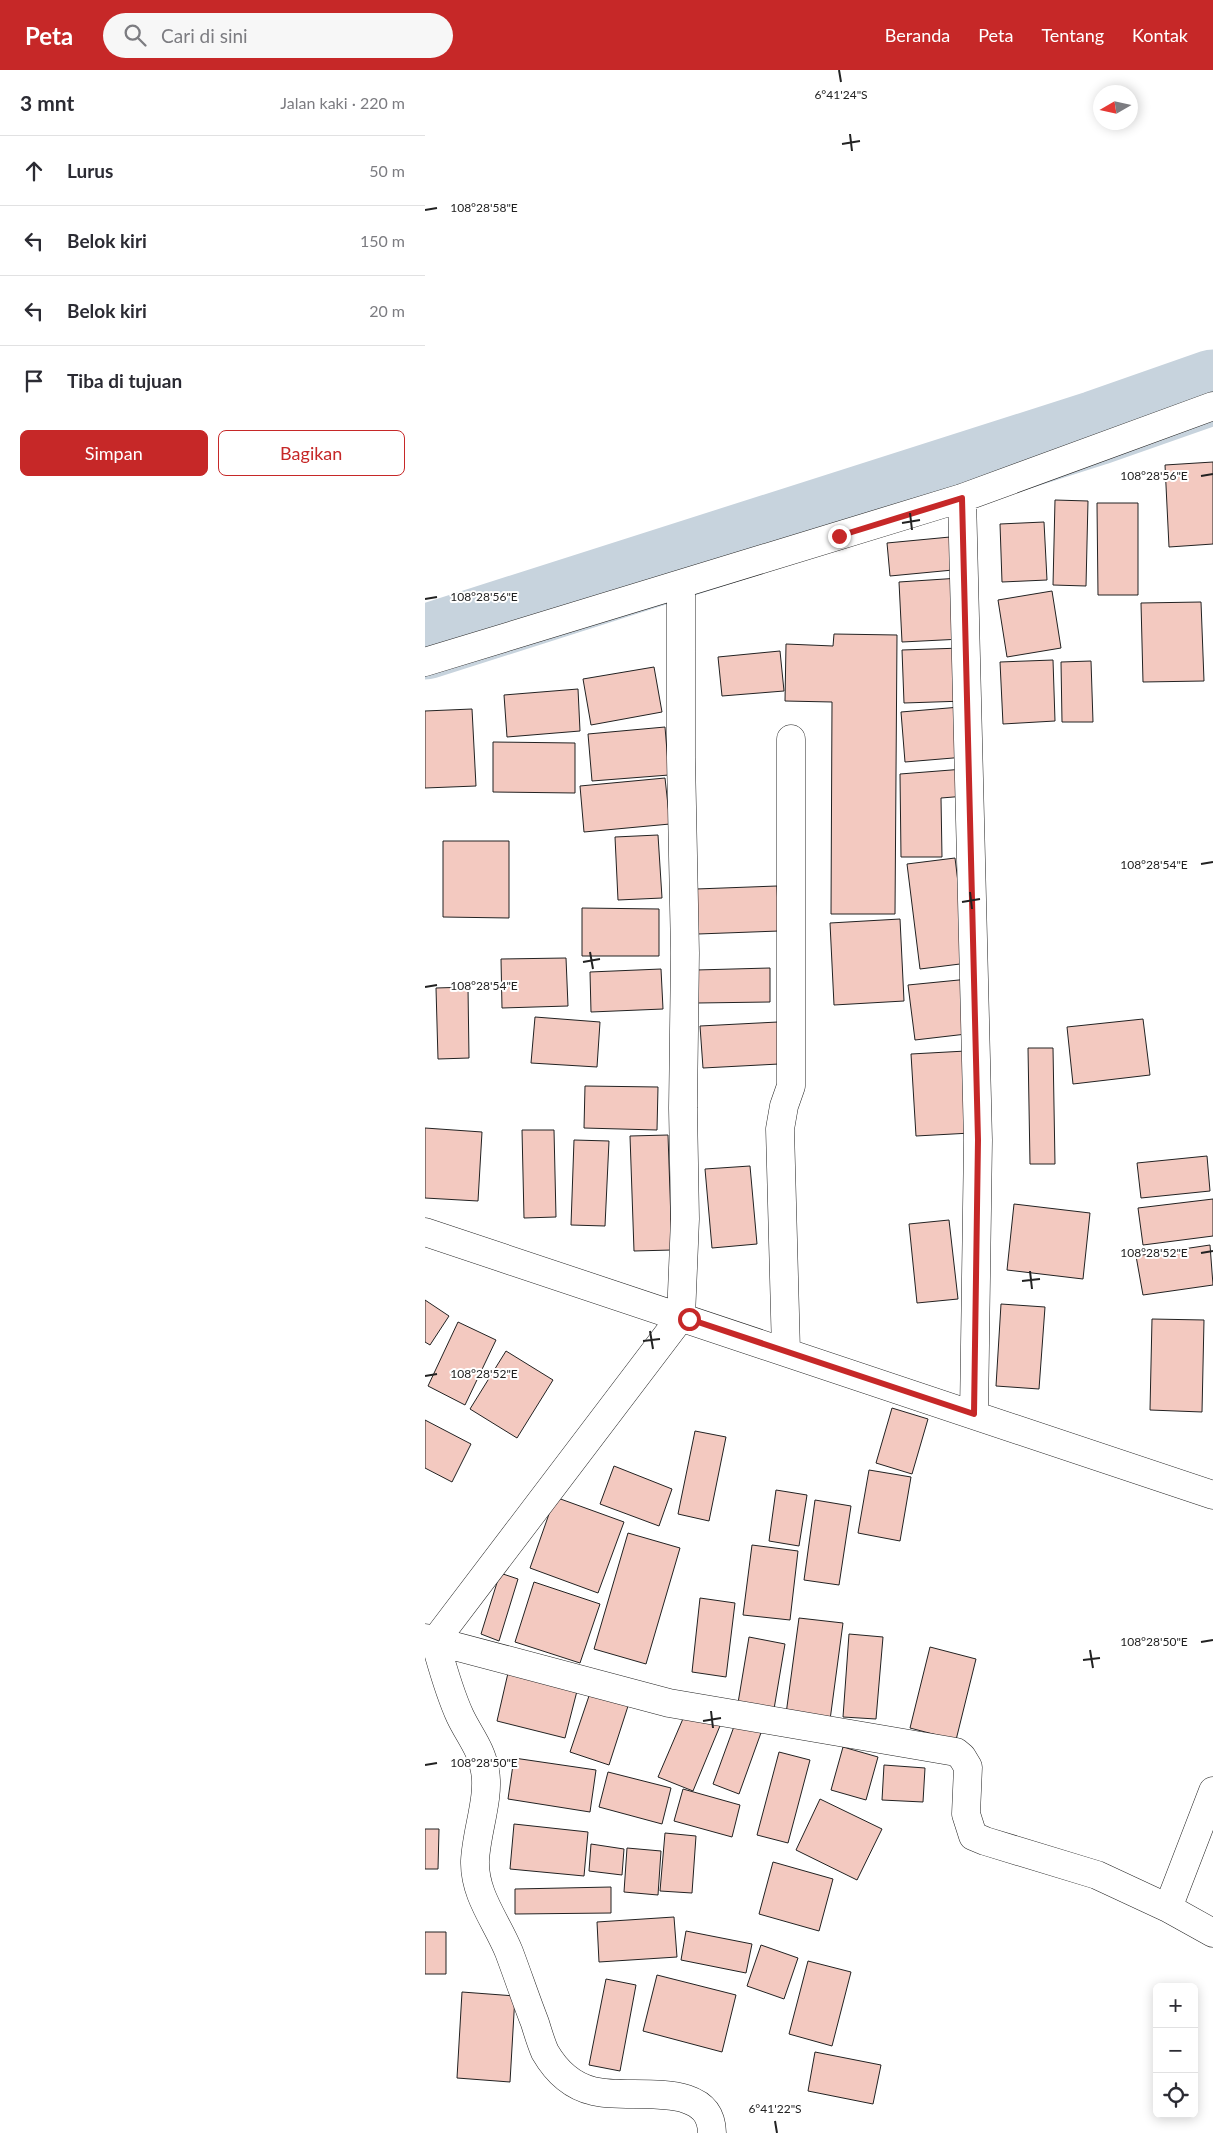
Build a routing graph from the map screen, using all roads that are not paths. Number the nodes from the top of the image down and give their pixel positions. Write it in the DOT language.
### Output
graph roads {
  1 [pos="1213,406"];
  2 [pos="962,498"];
  3 [pos="681,584"];
  4 [pos="425,662"];
  5 [pos="791,739"];
  6 [pos="425,1232"];
  7 [pos="681,1317"];
  8 [pos="785,1351"];
  9 [pos="974,1414"];
  10 [pos="1213,1495"];
  11 [pos="430,1640"];
  12 [pos="1213,1791"];
  13 [pos="1168,1908"];
  14 [pos="1213,1933"];
  15 [pos="712,2133"];
  1 -- 2 [label="street"];
  2 -- 3 [label="street"];
  2 -- 9 [label="street"];
  3 -- 4 [label="street"];
  3 -- 7 [label="street"];
  5 -- 8 [label="street"];
  6 -- 7 [label="street"];
  7 -- 8 [label="street"];
  7 -- 11 [label="street"];
  8 -- 9 [label="street"];
  9 -- 10 [label="street"];
  11 -- 13 [label="street"];
  11 -- 15 [label="street"];
  12 -- 13 [label="street"];
  13 -- 14 [label="street"];
}
